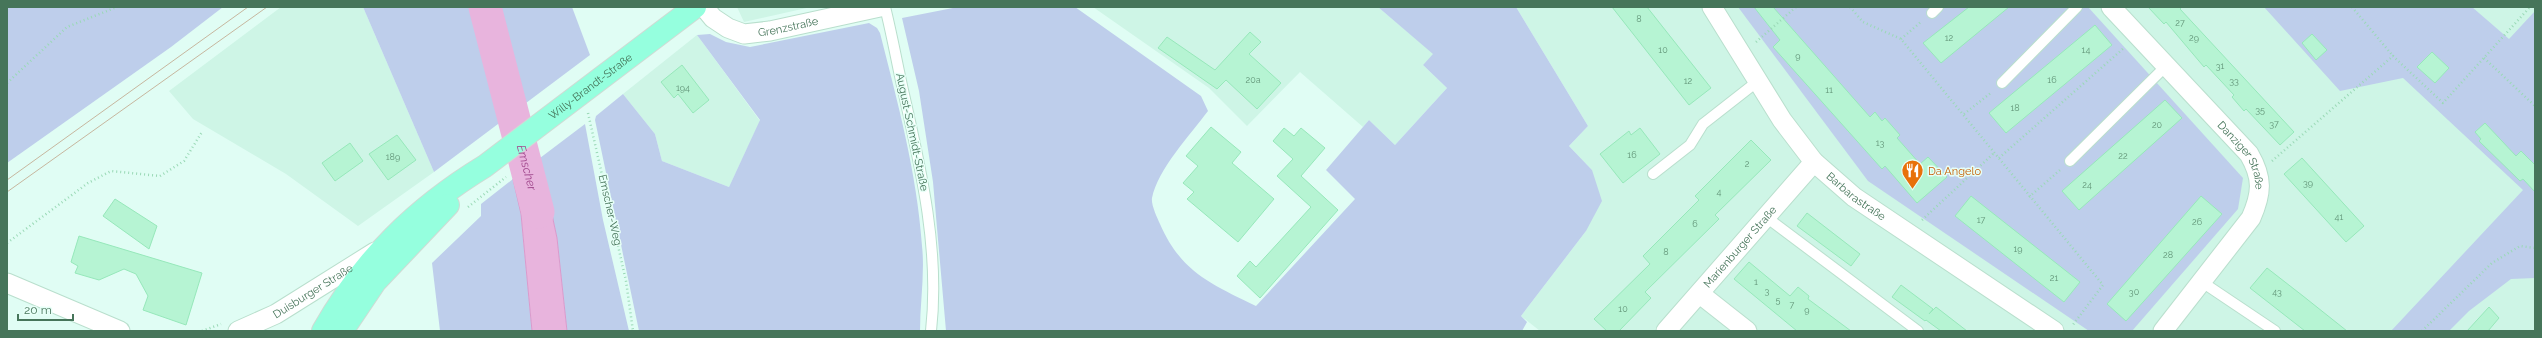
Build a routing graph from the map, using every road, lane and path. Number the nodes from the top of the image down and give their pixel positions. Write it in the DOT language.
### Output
graph roads {
  1 [pos="117,7"];
  2 [pos="695,7"];
  3 [pos="704,7"];
  4 [pos="880,7"];
  5 [pos="885,7"];
  6 [pos="1712,7"];
  7 [pos="1796,7"];
  8 [pos="1850,7"];
  9 [pos="2078,7"];
  10 [pos="2111,7"];
  11 [pos="2352,7"];
  12 [pos="2530,7"];
  13 [pos="1935,10"];
  14 [pos="2138,36"];
  15 [pos="1901,39"];
  16 [pos="1742,55"];
  17 [pos="2393,56"];
  18 [pos="2484,58"];
  19 [pos="2166,66"];
  20 [pos="1758,81"];
  21 [pos="7,83"];
  22 [pos="2002,83"];
  23 [pos="583,91"];
  24 [pos="2535,106"];
  25 [pos="1964,114"];
  26 [pos="202,132"];
  27 [pos="1994,153"];
  28 [pos="1999,158"];
  29 [pos="2070,161"];
  30 [pos="1814,162"];
  31 [pos="485,166"];
  32 [pos="2258,170"];
  33 [pos="1653,174"];
  34 [pos="2029,197"];
  35 [pos="1766,217"];
  36 [pos="1908,233"];
  37 [pos="7,243"];
  38 [pos="384,246"];
  39 [pos="2535,248"];
  40 [pos="2202,282"];
  41 [pos="7,283"];
  42 [pos="1700,294"];
  43 [pos="120,331"];
  44 [pos="238,331"];
  45 [pos="323,331"];
  46 [pos="342,331"];
  47 [pos="633,331"];
  48 [pos="931,331"];
  49 [pos="1666,331"];
  50 [pos="1747,331"];
  51 [pos="1918,331"];
  52 [pos="2054,331"];
  53 [pos="2068,331"];
  54 [pos="2163,331"];
  55 [pos="2275,331"];
  56 [pos="2422,331"];
  1 -- 21 [label="path"];
  2 -- 23 [label="main road, Willy-Brandt-Straße"];
  3 -- 4 [label="street, Grenzstraße"];
  5 -- 48 [label="lane, August-Schmidt-Straße"];
  6 -- 16 [label="street, Barbarastraße"];
  7 -- 16 [label="path"];
  8 -- 15 [label="path"];
  9 -- 22 [label="lane"];
  10 -- 14 [label="street, Danziger Straße"];
  11 -- 17 [label="path"];
  12 -- 18 [label="path"];
  13 -- 15 [label="path"];
  14 -- 19 [label="street, Danziger Straße"];
  14 -- 28 [label="path"];
  15 -- 25 [label="path"];
  16 -- 20 [label="street, Barbarastraße"];
  17 -- 18 [label="path"];
  17 -- 32 [label="path"];
  18 -- 24 [label="path"];
  19 -- 29 [label="lane"];
  19 -- 32 [label="street, Danziger Straße"];
  20 -- 30 [label="street, Barbarastraße"];
  20 -- 33 [label="lane"];
  22 -- 25 [label="path"];
  23 -- 31 [label="main road, Willy-Brandt-Straße"];
  23 -- 47 [label="path, Emscher-Weg"];
  25 -- 27 [label="path"];
  26 -- 37 [label="path"];
  27 -- 28 [label="path"];
  27 -- 36 [label="path"];
  28 -- 34 [label="path"];
  29 -- 34 [label="path"];
  30 -- 35 [label="street, Marienburger Straße"];
  30 -- 36 [label="street, Barbarastraße"];
  31 -- 38 [label="main road, Willy-Brandt-Straße"];
  31 -- 46 [label="main road, Willy-Brandt-Straße"];
  32 -- 40 [label="street, Danziger Straße"];
  34 -- 53 [label="path"];
  35 -- 42 [label="street, Marienburger Straße"];
  35 -- 51 [label="lane"];
  36 -- 52 [label="street, Barbarastraße"];
  38 -- 44 [label="street, Duisburger Straße"];
  38 -- 45 [label="main road, Willy-Brandt-Straße"];
  39 -- 56 [label="path"];
  40 -- 54 [label="street, Danziger Straße"];
  40 -- 55 [label="lane"];
  41 -- 43 [label="street"];
  42 -- 49 [label="street, Marienburger Straße"];
  42 -- 50 [label="street"];
}
